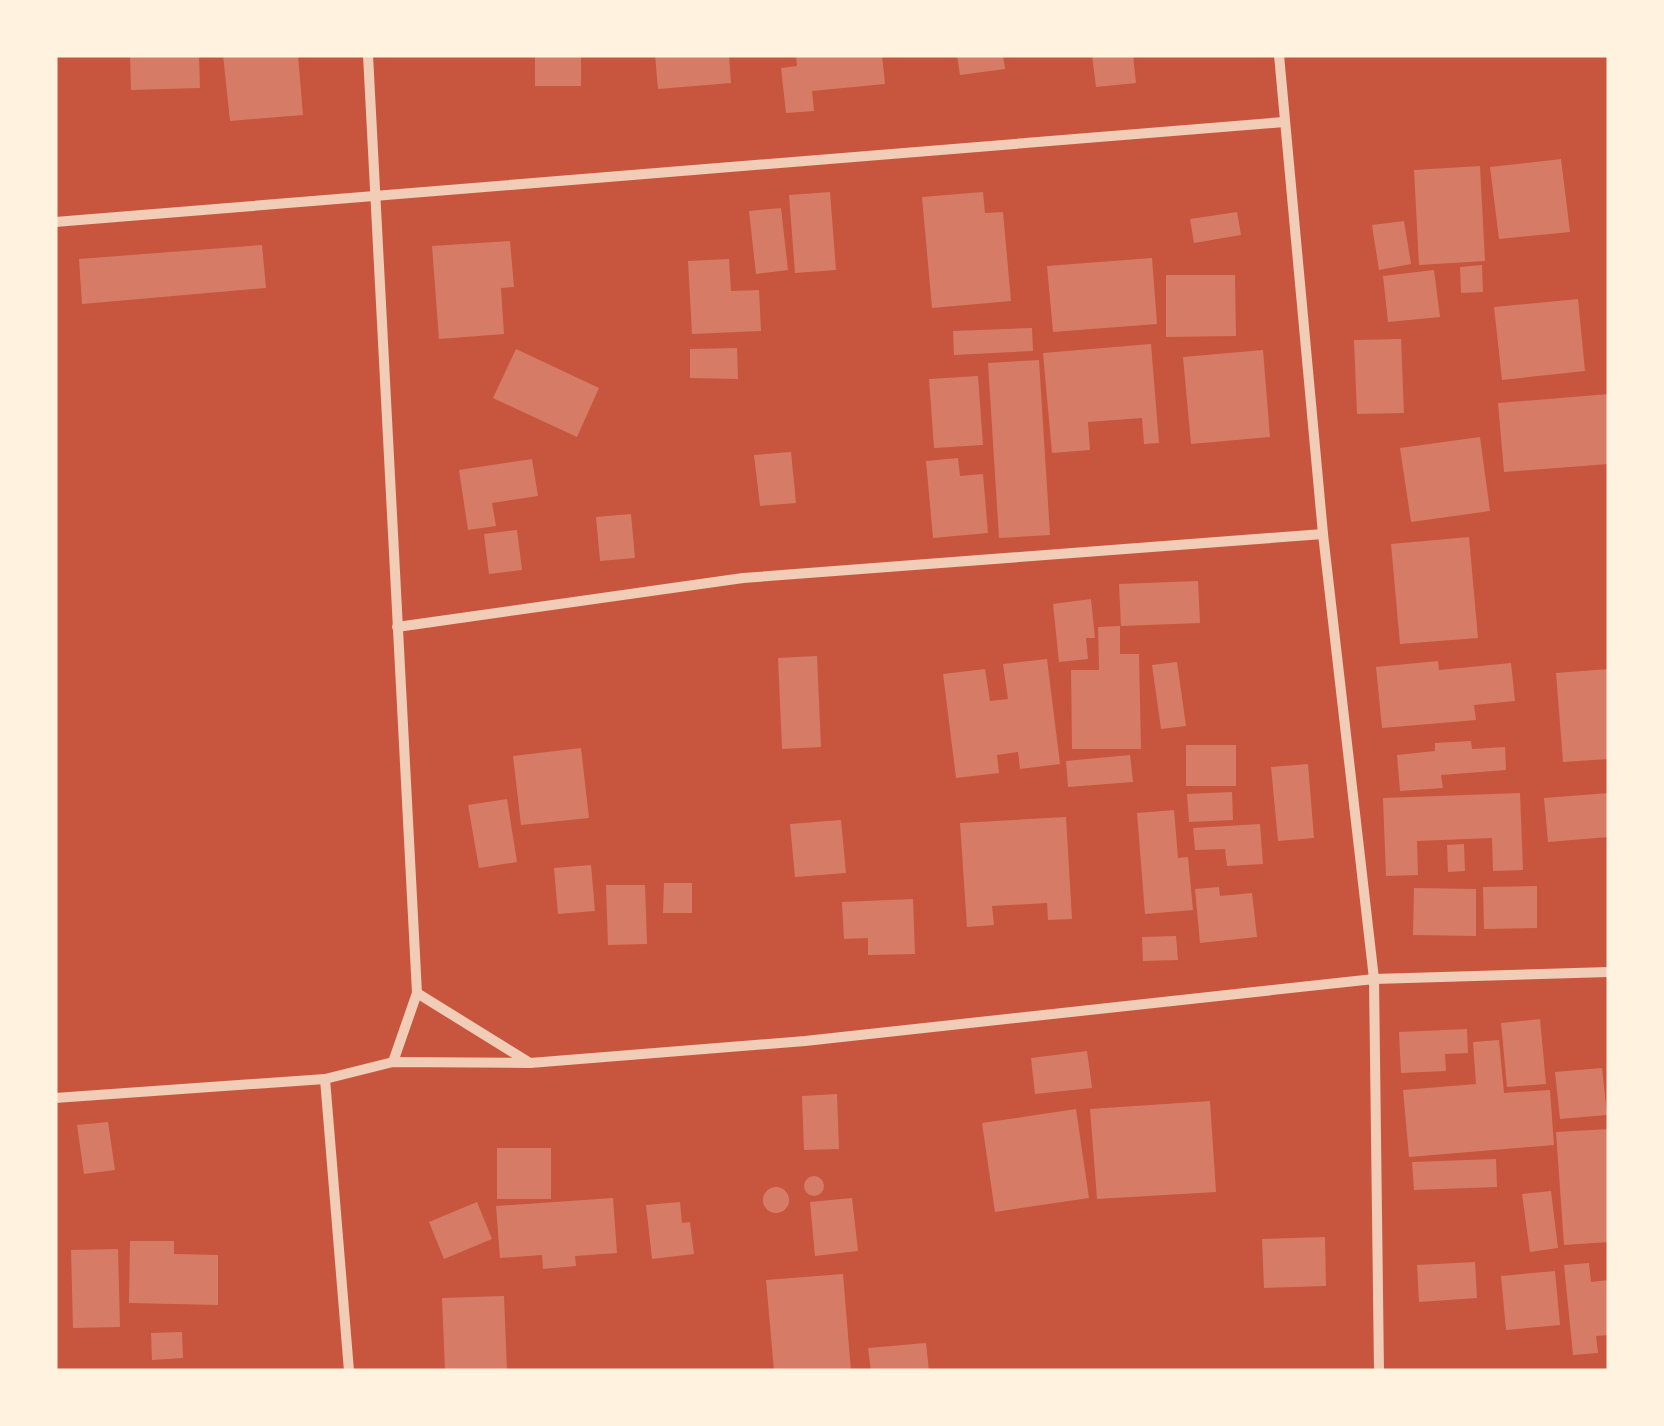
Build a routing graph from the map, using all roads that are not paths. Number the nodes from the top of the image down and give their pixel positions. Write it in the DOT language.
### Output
graph roads {
  1 [pos="368,55"];
  2 [pos="1279,55"];
  3 [pos="1284,122"];
  4 [pos="377,197"];
  5 [pos="55,222"];
  6 [pos="1323,534"];
  7 [pos="397,627"];
  8 [pos="1609,972"];
  9 [pos="1374,979"];
  10 [pos="417,992"];
  11 [pos="392,1062"];
  12 [pos="530,1063"];
  13 [pos="325,1080"];
  14 [pos="55,1098"];
  15 [pos="349,1371"];
  16 [pos="1380,1371"];
  1 -- 4 [label="street"];
  2 -- 3 [label="street"];
  3 -- 4 [label="street"];
  3 -- 6 [label="street"];
  4 -- 5 [label="street"];
  4 -- 7 [label="street"];
  6 -- 7 [label="street"];
  6 -- 9 [label="street"];
  7 -- 10 [label="street"];
  8 -- 9 [label="street"];
  9 -- 12 [label="street"];
  9 -- 16 [label="street"];
  10 -- 11 [label="street"];
  10 -- 12 [label="street"];
  11 -- 12 [label="street"];
  11 -- 13 [label="street"];
  13 -- 14 [label="street"];
  13 -- 15 [label="street"];
}
